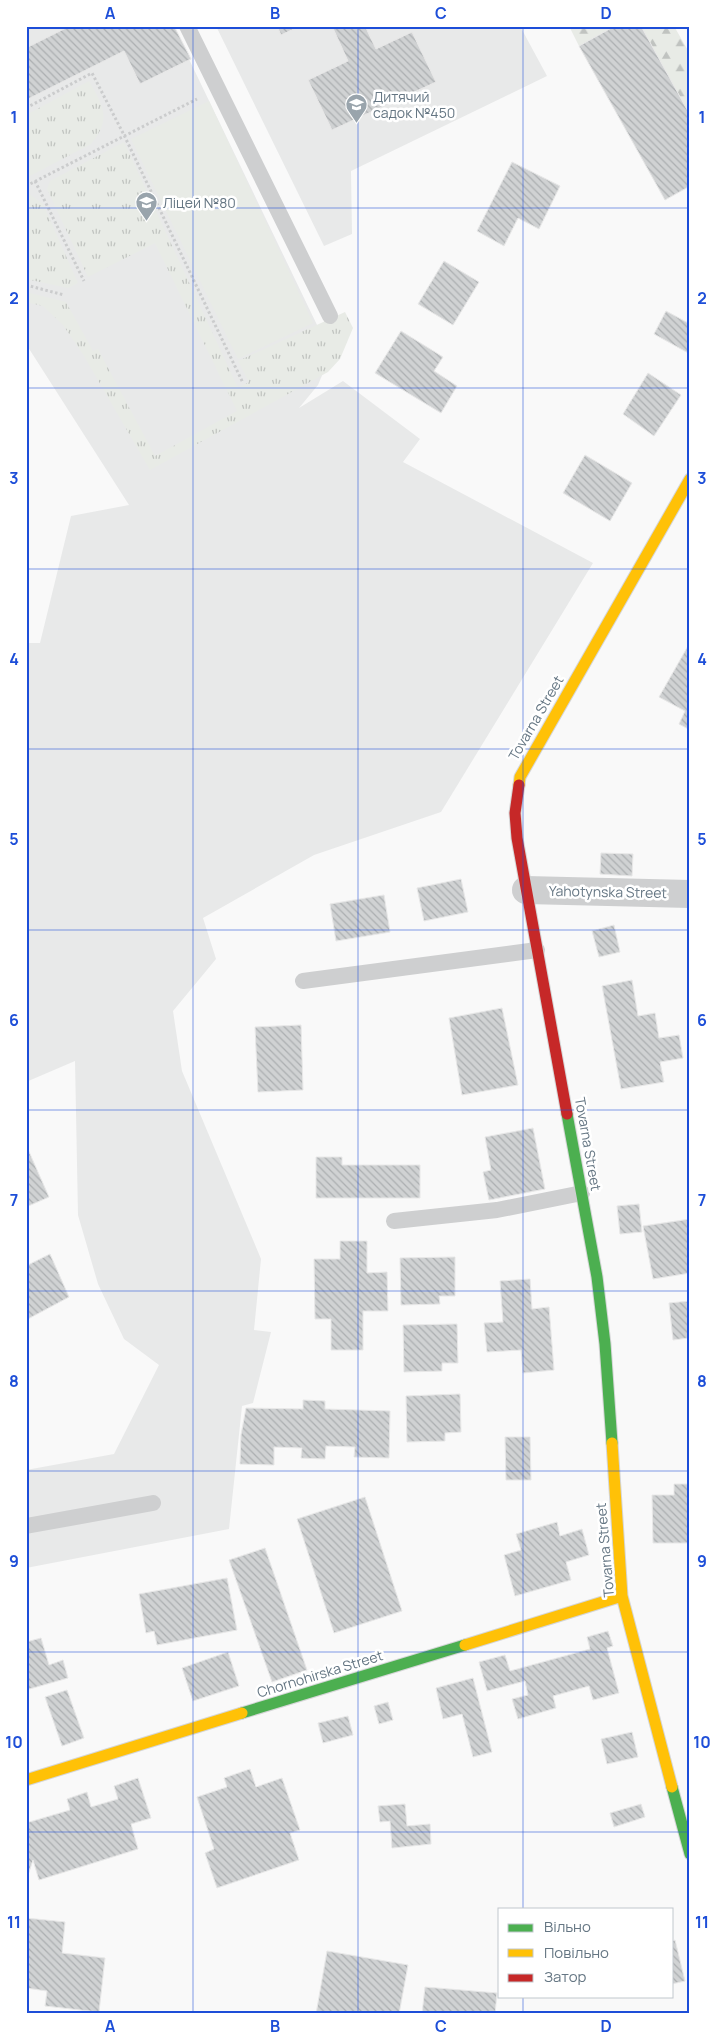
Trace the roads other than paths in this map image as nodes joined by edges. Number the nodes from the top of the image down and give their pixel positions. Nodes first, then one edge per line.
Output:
1 (187, 26) edge
2 (330, 316) dead end
3 (690, 479) edge
4 (526, 890) junction
5 (690, 894) edge
6 (538, 950) junction
7 (302, 981) dead end
8 (582, 1193) junction
9 (394, 1221) dead end
10 (153, 1503) dead end
11 (26, 1526) edge
12 (622, 1596) junction
13 (26, 1780) edge
14 (690, 1854) edge

1 - 2 lane
3 - 4 street, Tovarna Street
4 - 5 street, Yahotynska Street
4 - 6 street, Tovarna Street
6 - 7 lane
6 - 8 street, Tovarna Street
8 - 9 lane
8 - 12 street, Tovarna Street
10 - 11 lane
12 - 13 street, Chornohirska Street
12 - 14 street, Tovarna Street

